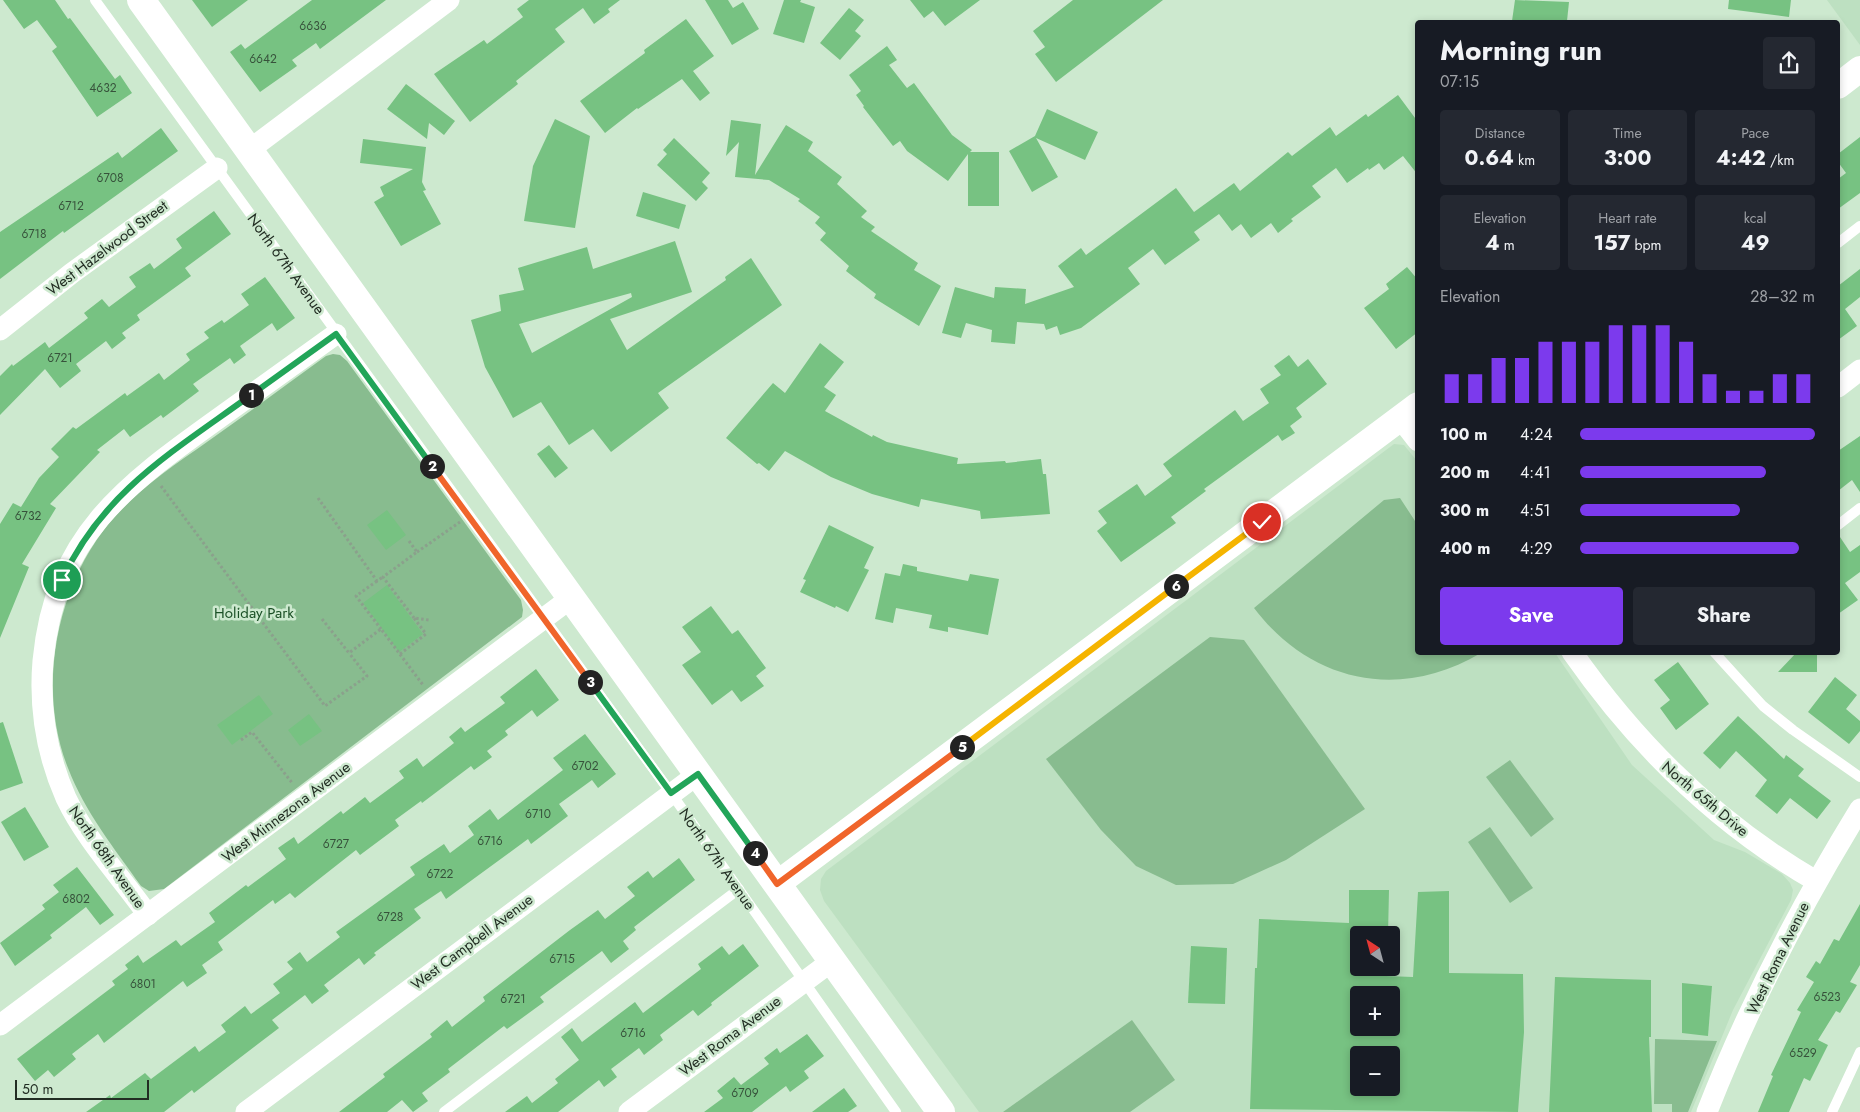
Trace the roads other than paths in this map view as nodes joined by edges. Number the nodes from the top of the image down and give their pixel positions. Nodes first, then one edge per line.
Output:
1 (95, 0) edge
2 (142, 0) edge
3 (449, 0) edge
4 (1860, 69) edge
5 (1840, 84) edge
6 (249, 150) junction
7 (216, 168) junction
8 (1860, 226) edge
9 (1840, 241) edge
10 (0, 330) edge
11 (336, 334) junction
12 (1860, 370) edge
13 (1840, 385) edge
14 (1409, 411) edge
15 (1415, 431) edge
16 (1860, 508) edge
17 (1840, 523) edge
18 (570, 598) junction
19 (543, 618) junction
20 (1574, 655) edge
21 (1717, 655) edge
22 (698, 774) junction
23 (1860, 777) edge
24 (671, 793) junction
25 (1860, 809) edge
26 (1816, 881) junction
27 (777, 884) junction
28 (739, 889) junction
29 (148, 915) junction
30 (832, 961) junction
31 (803, 982) junction
32 (0, 1025) edge
33 (1860, 1052) edge
34 (246, 1112) edge
35 (444, 1112) edge
36 (629, 1112) edge
37 (896, 1112) edge
38 (941, 1112) edge
39 (1707, 1112) edge
40 (1832, 1112) edge

1 - 7 lane, North 67th Avenue
2 - 6 main road
3 - 6 street
4 - 5 street
6 - 18 main road
7 - 10 street, West Hazelwood Street
7 - 11 lane, North 67th Avenue
8 - 9 lane
11 - 19 lane, North 67th Avenue
11 - 29 street, North 68th Avenue
12 - 13 street
14 - 15 street
14 - 27 street
16 - 17 lane
18 - 19 street, West Minnezona Avenue
18 - 22 main road
19 - 24 lane, North 67th Avenue
19 - 29 street, West Minnezona Avenue
20 - 26 street, North 65th Drive
21 - 23 lane
22 - 24 street, West Campbell Avenue
22 - 27 main road
24 - 28 lane, North 67th Avenue
24 - 34 street, West Campbell Avenue
25 - 26 street, West Roma Avenue
26 - 39 street, West Roma Avenue
27 - 30 main road
28 - 31 lane, North 67th Avenue
28 - 35 lane
29 - 32 street, West Minnezona Avenue
30 - 31 street, West Roma Avenue
30 - 38 main road
31 - 36 street, West Roma Avenue
31 - 37 lane, North 67th Avenue
33 - 40 lane

